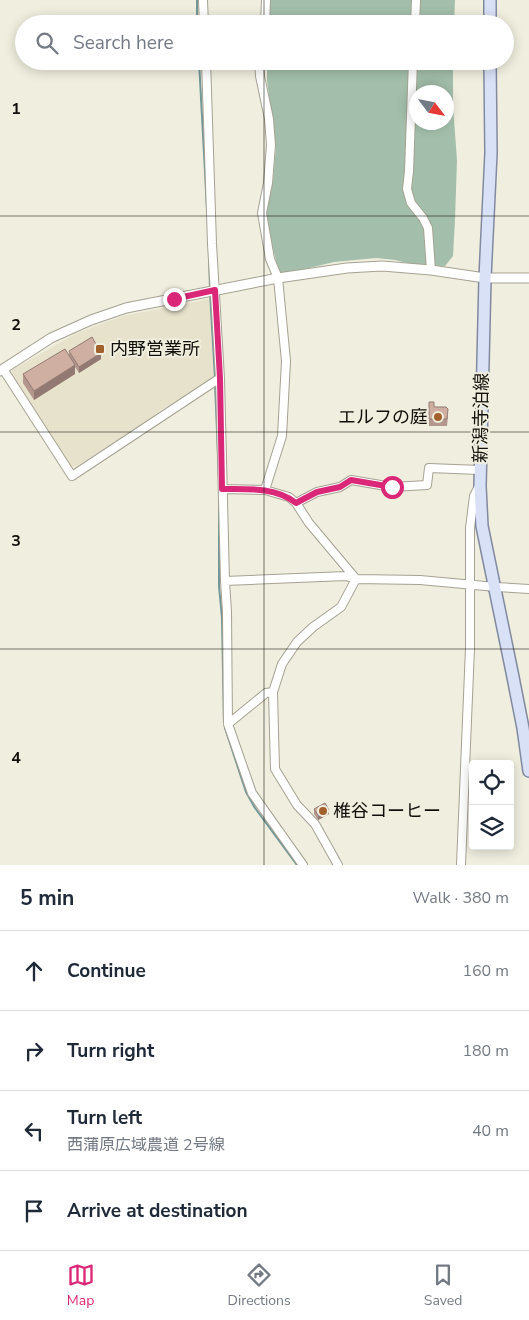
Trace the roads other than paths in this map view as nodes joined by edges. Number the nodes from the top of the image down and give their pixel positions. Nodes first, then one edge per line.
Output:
1 (203, 0) edge
2 (266, 0) edge
3 (416, 0) edge
4 (490, 0) edge
5 (204, 15) edge
6 (265, 15) edge
7 (415, 15) edge
8 (490, 15) edge
9 (206, 70) edge
10 (260, 70) edge
11 (413, 70) edge
12 (490, 70) edge
13 (431, 270) junction
14 (278, 278) junction
15 (485, 278) junction
16 (529, 278) edge
17 (215, 290) junction
18 (2, 370) edge
19 (220, 378) junction
20 (480, 470) junction
21 (480, 486) junction
22 (222, 489) junction
23 (265, 490) junction
24 (296, 503) junction
25 (356, 578) junction
26 (225, 581) junction
27 (470, 584) junction
28 (496, 587) junction
29 (529, 589) edge
30 (273, 692) junction
31 (228, 724) junction
32 (526, 728) edge
33 (529, 771) edge
34 (303, 865) edge
35 (338, 865) edge
36 (461, 865) edge

1 - 5 street
2 - 6 street
3 - 7 street
4 - 8 main road
9 - 17 street
10 - 14 street
11 - 13 street
12 - 15 main road, 新潟寺泊線
13 - 14 street
13 - 15 street
14 - 17 street
14 - 23 street
15 - 16 street
15 - 20 main road, 新潟寺泊線
17 - 18 street
17 - 19 street
18 - 19 street
19 - 22 street
20 - 21 main road, 新潟寺泊線
20 - 24 street
21 - 27 street
21 - 28 main road, 新潟寺泊線
22 - 23 street
22 - 26 street
23 - 24 street
24 - 25 street
25 - 26 street
25 - 27 street
25 - 30 street
26 - 31 street
27 - 28 street
27 - 36 street
28 - 29 street
28 - 32 main road, 新潟寺泊線
30 - 31 street
30 - 35 street
31 - 34 street
32 - 33 main road, 新潟寺泊線

